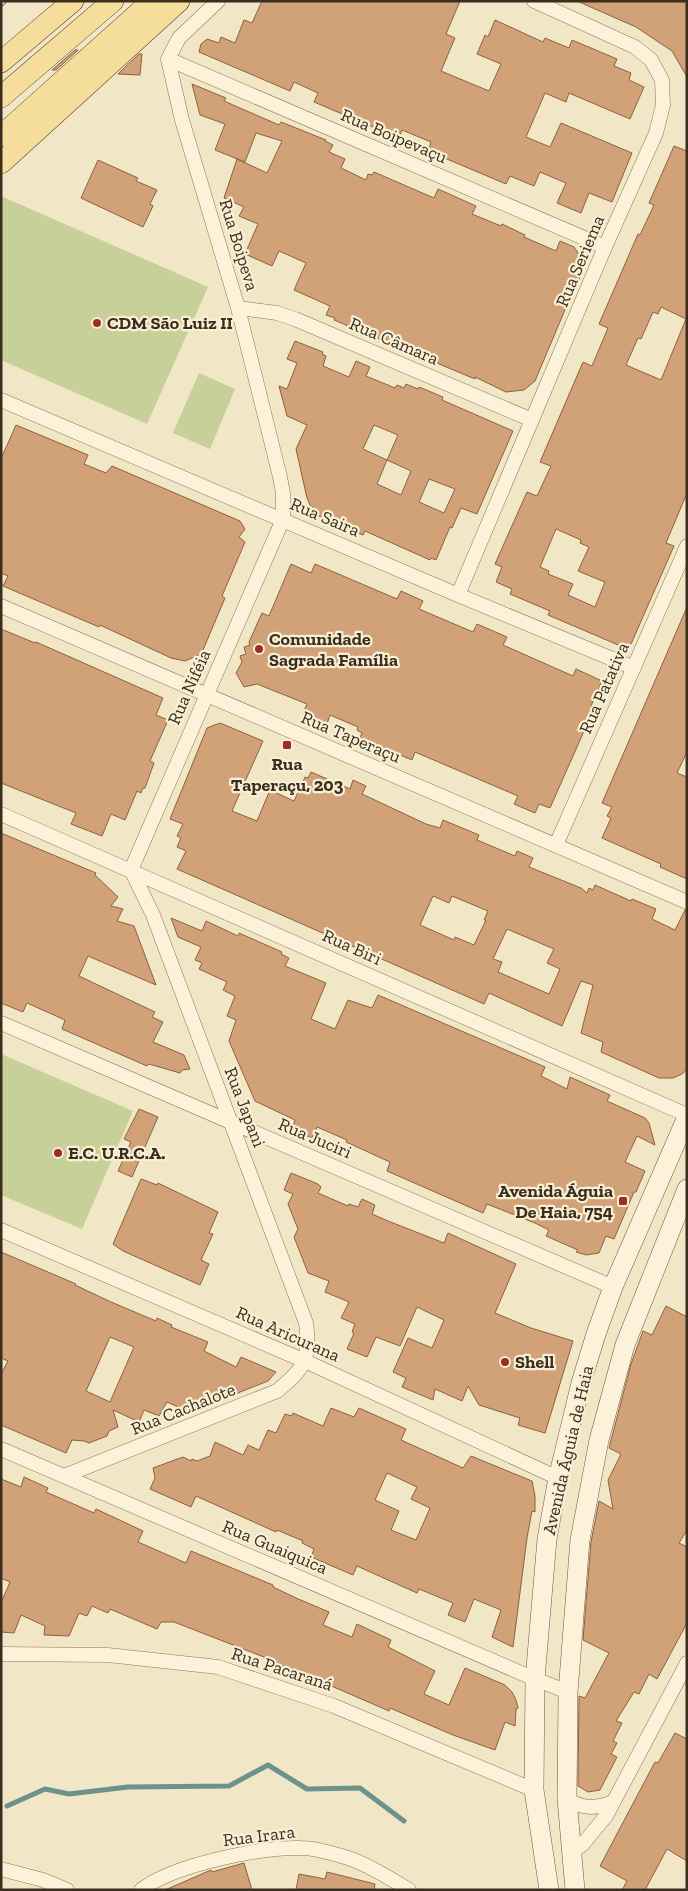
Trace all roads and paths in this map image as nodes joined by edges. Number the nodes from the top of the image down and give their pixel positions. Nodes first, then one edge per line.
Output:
1 (73, 1) edge
2 (113, 1) edge
3 (152, 1) edge
4 (179, 1) edge
5 (218, 1) edge
6 (534, 1) edge
7 (168, 59) junction
8 (1, 62) edge
9 (1, 97) edge
10 (1, 136) edge
11 (1, 163) edge
12 (605, 247) junction
13 (238, 308) junction
14 (1, 400) edge
15 (532, 420) junction
16 (283, 519) junction
17 (687, 546) edge
18 (458, 595) junction
19 (1, 606) edge
20 (634, 668) junction
21 (206, 695) junction
22 (1, 814) edge
23 (556, 845) junction
24 (130, 870) junction
25 (687, 902) edge
26 (1, 1023) edge
27 (687, 1116) edge
28 (230, 1122) junction
29 (685, 1200) edge
30 (1, 1230) edge
31 (613, 1287) junction
32 (305, 1361) junction
33 (1, 1449) edge
34 (64, 1476) junction
35 (558, 1478) junction
36 (1, 1654) edge
37 (687, 1663) edge
38 (534, 1679) junction
39 (568, 1692) junction
40 (534, 1790) junction
41 (567, 1799) junction
42 (613, 1802) junction
43 (570, 1854) junction
44 (1, 1869) edge
45 (66, 1890) edge
46 (141, 1890) edge
47 (410, 1890) edge
48 (549, 1890) edge
49 (575, 1890) edge

1 - 8 main road
2 - 9 main road
3 - 10 main road
4 - 11 main road
5 - 7 street
6 - 12 street, Rua Seriema
7 - 12 street, Rua Boipevaçu
7 - 13 street, Rua Boipeva
12 - 15 street, Rua Seriema
13 - 15 street, Rua Câmara
13 - 16 street, Rua Boipeva
14 - 16 street, Rua Saira
15 - 18 street, Rua Seriema
16 - 18 street, Rua Saira
16 - 21 street, Rua Niféia
17 - 20 street, Rua Patativa
18 - 20 street, Rua Saira
19 - 21 street, Rua Taperaçu
20 - 23 street, Rua Patativa
21 - 23 street, Rua Taperaçu
21 - 24 street, Rua Niféia
22 - 24 street, Rua Biri
23 - 25 street, Rua Taperaçu
24 - 27 street, Rua Biri
24 - 28 street, Rua Japani
26 - 28 street, Rua Juciri
27 - 31 main road, Avenida Águia de Haia
28 - 31 street, Rua Juciri
28 - 32 street, Rua Japani
29 - 39 main road, Avenida Águia de Haia
30 - 32 street, Rua Aricurana
31 - 35 main road, Avenida Águia de Haia
32 - 34 street, Rua Cachalote
32 - 35 street, Rua Aricurana
33 - 34 street, Rua Guaiquica
34 - 38 street, Rua Guaiquica
35 - 38 main road, Avenida Águia de Haia
36 - 40 street, Rua Pacaraná
37 - 42 street
38 - 39 street, Rua Guaiquica
38 - 40 main road, Avenida Águia de Haia
39 - 41 main road, Avenida Águia de Haia
40 - 48 main road, Avenida Águia de Haia
41 - 42 street
41 - 43 main road, Avenida Águia de Haia
42 - 43 street
43 - 49 main road, Avenida Águia de Haia
44 - 45 street
46 - 47 street, Rua Irara

